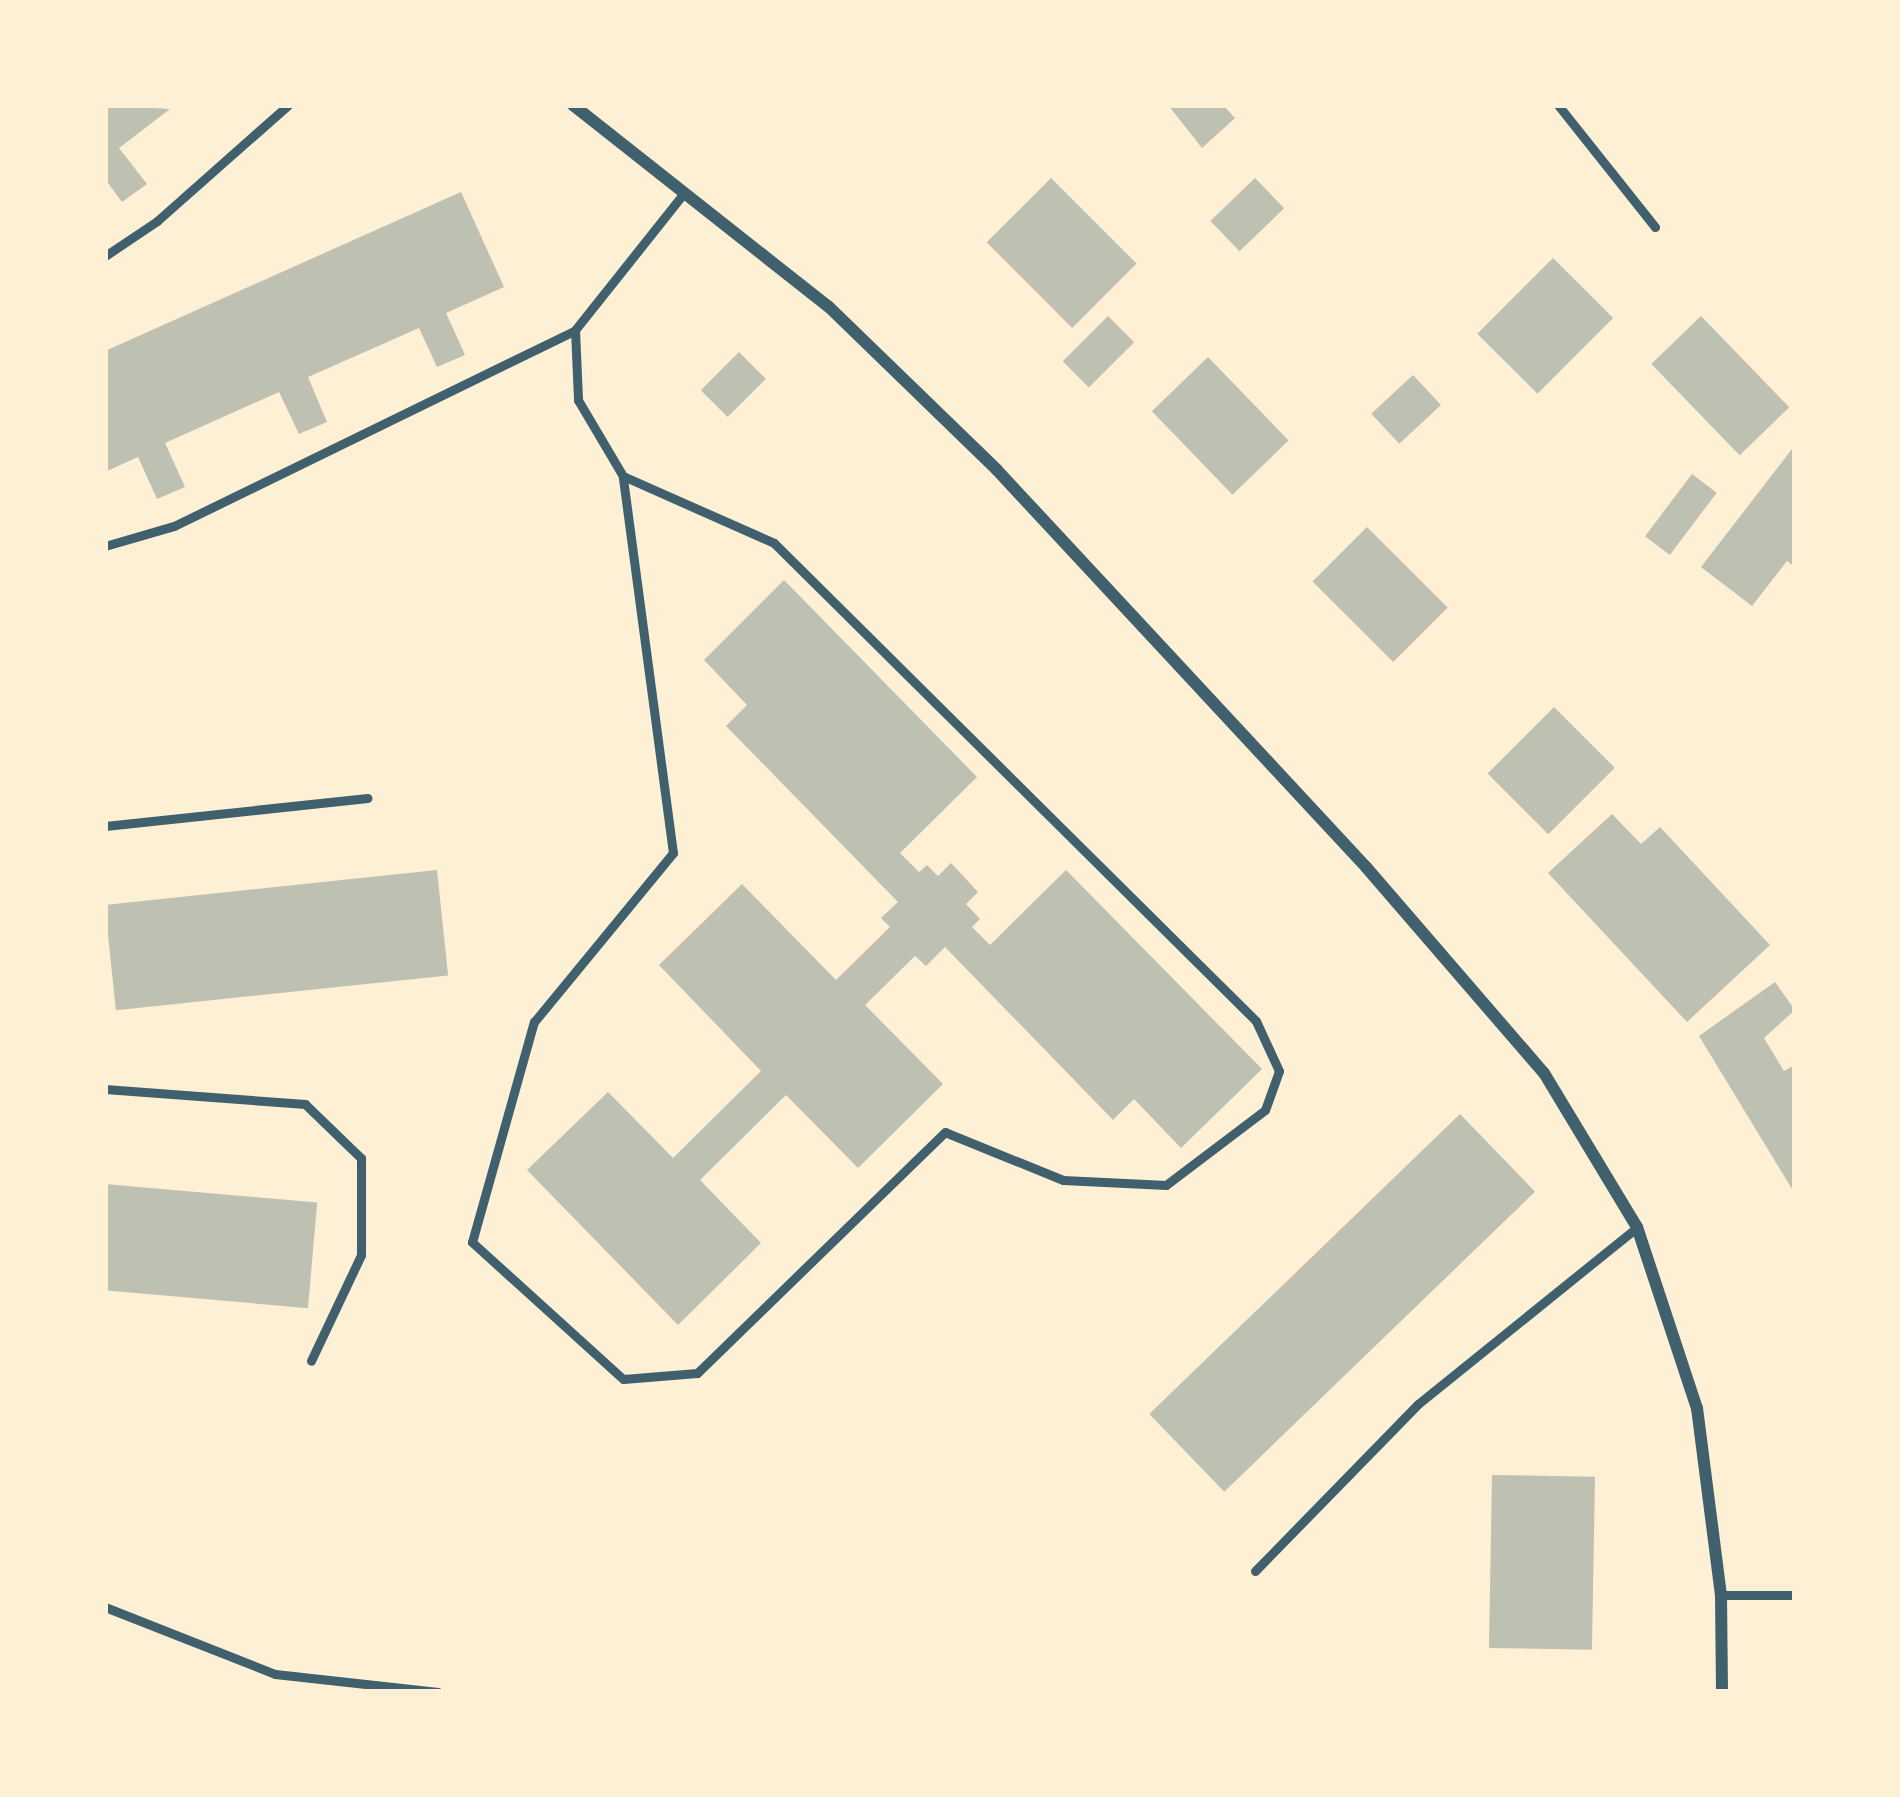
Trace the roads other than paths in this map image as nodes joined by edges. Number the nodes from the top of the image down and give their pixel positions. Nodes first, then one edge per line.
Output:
1 (288, 105) edge
2 (573, 105) edge
3 (1558, 105) edge
4 (684, 193) junction
5 (1655, 226) dead end
6 (105, 256) edge
7 (574, 330) junction
8 (623, 476) junction
9 (105, 546) edge
10 (368, 798) dead end
11 (105, 826) edge
12 (105, 1089) edge
13 (1637, 1227) junction
14 (311, 1361) dead end
15 (1255, 1571) dead end
16 (1795, 1594) edge
17 (1721, 1595) junction
18 (105, 1607) edge
19 (438, 1692) edge
20 (1722, 1692) edge

1 - 6 lane
2 - 4 street
3 - 5 lane
4 - 7 lane
4 - 13 street
7 - 8 lane
7 - 9 lane
8 - 8 lane
10 - 11 lane
12 - 14 lane
13 - 15 lane
13 - 17 street
16 - 17 lane
17 - 20 street
18 - 19 lane

